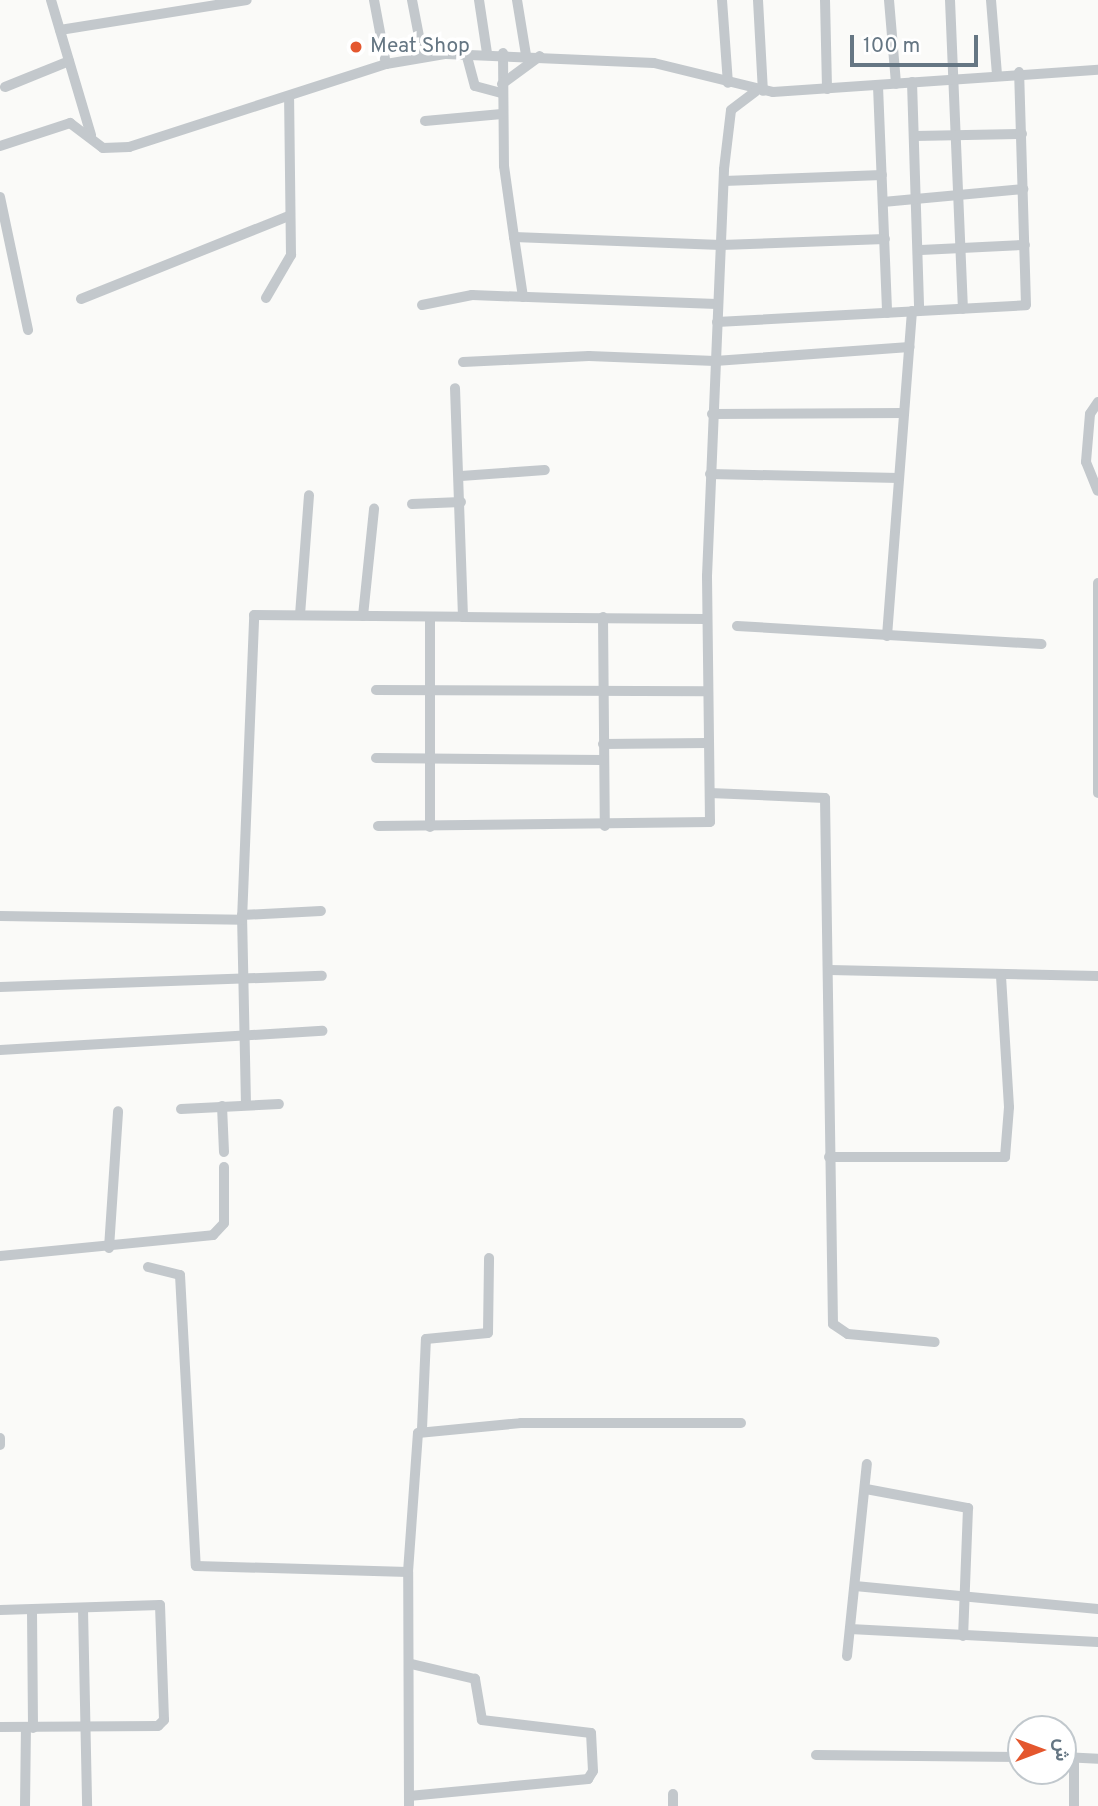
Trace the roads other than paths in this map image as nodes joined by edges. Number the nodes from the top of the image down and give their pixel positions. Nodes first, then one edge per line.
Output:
1 (51, 0) edge
2 (247, 0) edge
3 (374, 0) edge
4 (412, 0) edge
5 (479, 0) edge
6 (517, 0) edge
7 (722, 0) edge
8 (758, 0) edge
9 (825, 0) edge
10 (889, 0) edge
11 (950, 0) edge
12 (991, 0) edge
13 (60, 30) junction
14 (466, 53) junction
15 (487, 53) junction
16 (503, 53) junction
17 (526, 55) junction
18 (540, 56) junction
19 (422, 57) junction
20 (69, 61) junction
21 (386, 64) junction
22 (1098, 70) edge
23 (1019, 72) junction
24 (997, 74) junction
25 (956, 78) junction
26 (912, 82) junction
27 (728, 83) junction
28 (896, 84) junction
29 (878, 86) junction
30 (5, 87) dead end
31 (502, 88) junction
32 (827, 89) junction
33 (759, 91) junction
34 (289, 97) junction
35 (502, 114) junction
36 (425, 121) dead end
37 (1022, 134) junction
38 (958, 135) junction
39 (91, 136) junction
40 (915, 136) junction
41 (0, 146) edge
42 (882, 175) junction
43 (724, 181) junction
44 (1023, 189) junction
45 (958, 192) junction
46 (0, 197) edge
47 (918, 198) junction
48 (883, 202) junction
49 (289, 216) junction
50 (514, 237) junction
51 (884, 239) junction
52 (721, 245) junction
53 (1025, 245) junction
54 (920, 250) junction
55 (960, 250) junction
56 (523, 297) junction
57 (267, 298) dead end
58 (80, 299) dead end
59 (718, 304) junction
60 (422, 305) dead end
61 (963, 309) junction
62 (916, 311) junction
63 (887, 313) junction
64 (717, 323) junction
65 (28, 330) dead end
66 (909, 347) junction
67 (715, 361) junction
68 (463, 362) dead end
69 (455, 388) dead end
70 (1098, 402) edge
71 (712, 414) junction
72 (904, 414) junction
73 (545, 470) dead end
74 (710, 474) junction
75 (461, 476) junction
76 (899, 478) junction
77 (1098, 491) edge
78 (309, 495) dead end
79 (461, 502) junction
80 (412, 504) dead end
81 (374, 509) dead end
82 (1098, 583) edge
83 (300, 615) junction
84 (363, 616) junction
85 (430, 617) junction
86 (463, 617) junction
87 (603, 617) junction
88 (706, 619) junction
89 (737, 626) dead end
90 (887, 636) junction
91 (1041, 643) dead end
92 (1097, 659) edge
93 (429, 689) junction
94 (376, 690) dead end
95 (706, 691) junction
96 (603, 693) junction
97 (1096, 733) edge
98 (707, 743) junction
99 (603, 744) junction
100 (376, 758) dead end
101 (428, 758) junction
102 (603, 760) junction
103 (710, 793) junction
104 (1098, 793) edge
105 (378, 826) dead end
106 (605, 826) junction
107 (430, 827) junction
108 (321, 911) dead end
109 (0, 916) edge
110 (242, 917) junction
111 (830, 970) junction
112 (243, 974) junction
113 (1001, 975) junction
114 (322, 976) dead end
115 (1098, 976) edge
116 (0, 986) edge
117 (323, 1031) dead end
118 (242, 1036) junction
119 (0, 1051) edge
120 (279, 1104) dead end
121 (246, 1105) junction
122 (222, 1106) junction
123 (181, 1109) dead end
124 (118, 1111) dead end
125 (224, 1152) dead end
126 (829, 1157) junction
127 (224, 1167) dead end
128 (109, 1248) junction
129 (0, 1256) edge
130 (489, 1258) dead end
131 (148, 1267) dead end
132 (934, 1342) dead end
133 (741, 1423) dead end
134 (422, 1429) junction
135 (0, 1438) edge
136 (0, 1445) edge
137 (867, 1464) dead end
138 (866, 1489) junction
139 (408, 1572) junction
140 (855, 1586) junction
141 (966, 1596) junction
142 (83, 1609) junction
143 (1098, 1609) edge
144 (0, 1610) edge
145 (32, 1611) junction
146 (850, 1629) junction
147 (963, 1636) junction
148 (1098, 1642) edge
149 (847, 1656) dead end
150 (411, 1664) junction
151 (85, 1726) junction
152 (0, 1727) edge
153 (29, 1728) junction
154 (816, 1755) dead end
155 (1007, 1757) edge
156 (1077, 1758) edge
157 (1098, 1759) edge
158 (1072, 1785) edge
159 (673, 1794) dead end
160 (409, 1801) edge
161 (25, 1806) edge
162 (87, 1806) edge
163 (673, 1806) edge
164 (1074, 1806) edge

1 - 13 street
2 - 13 street
3 - 21 street
4 - 19 street
5 - 15 street
6 - 17 street
7 - 27 street
8 - 33 street
9 - 32 street
10 - 28 street
11 - 25 street
12 - 24 street
13 - 20 street
14 - 15 street
14 - 19 street
14 - 31 street
15 - 16 street
16 - 17 street
16 - 31 street
17 - 18 street
18 - 27 street
18 - 31 street
19 - 21 street
20 - 30 street
20 - 39 street
21 - 34 street
22 - 23 street
23 - 24 street
23 - 37 street
24 - 25 street
25 - 26 street
25 - 38 street
26 - 28 street
26 - 40 street
27 - 33 street
28 - 29 street
29 - 32 street
29 - 42 street
31 - 35 street
32 - 33 street
33 - 43 street
34 - 39 street
34 - 49 street
35 - 36 street
35 - 50 street
37 - 38 street
37 - 44 street
38 - 40 street
38 - 45 street
39 - 41 street
40 - 47 street
42 - 43 street
42 - 48 street
43 - 52 street
44 - 45 street
44 - 53 street
45 - 47 street
45 - 55 street
46 - 65 street
47 - 48 street
47 - 54 street
48 - 51 street
49 - 57 street
49 - 58 street
50 - 52 street
50 - 56 street
51 - 52 street
51 - 63 street
52 - 59 street
53 - 55 street
53 - 61 street
54 - 55 street
54 - 62 street
55 - 61 street
56 - 59 street
56 - 60 street
59 - 64 street
61 - 62 street
62 - 63 street
62 - 66 street
63 - 64 street
64 - 67 street
66 - 67 street
66 - 72 street
67 - 68 street
67 - 71 street
69 - 75 street
70 - 77 street
71 - 72 street
71 - 74 street
72 - 76 street
73 - 75 street
74 - 76 street
74 - 88 street
75 - 79 street
76 - 90 street
78 - 83 street
79 - 80 street
79 - 86 street
81 - 84 street
82 - 92 street
83 - 84 street
83 - 110 street
84 - 85 street
85 - 86 street
85 - 93 street
86 - 87 street
87 - 88 street
87 - 96 street
88 - 95 street
89 - 90 street
90 - 91 street
92 - 97 street
93 - 94 street
93 - 96 street
93 - 101 street
95 - 96 street
95 - 98 street
96 - 99 street
97 - 104 street
98 - 99 street
98 - 103 street
99 - 102 street
100 - 101 street
101 - 102 street
101 - 107 street
102 - 106 street
103 - 106 street
103 - 111 street
105 - 107 street
106 - 107 street
108 - 110 street
109 - 110 street
110 - 112 street
111 - 113 street
111 - 126 street
112 - 114 street
112 - 116 street
112 - 118 street
113 - 115 street
113 - 126 street
117 - 118 street
118 - 119 street
118 - 121 street
120 - 121 street
121 - 122 street
122 - 123 street
122 - 125 street
124 - 128 street
126 - 132 street
127 - 128 street
128 - 129 street
130 - 134 street
131 - 139 street
133 - 134 street
134 - 139 street
135 - 136 street
137 - 138 street
138 - 140 street
138 - 141 street
139 - 150 street
140 - 141 street
140 - 146 street
141 - 143 street
141 - 147 street
142 - 145 street
142 - 151 street
142 - 151 street
144 - 145 street
145 - 153 street
146 - 147 street
146 - 149 street
147 - 148 street
150 - 160 street
150 - 160 street
151 - 153 street
151 - 162 street
152 - 153 street
153 - 161 street
154 - 155 street
156 - 157 street
158 - 164 street
159 - 163 street

